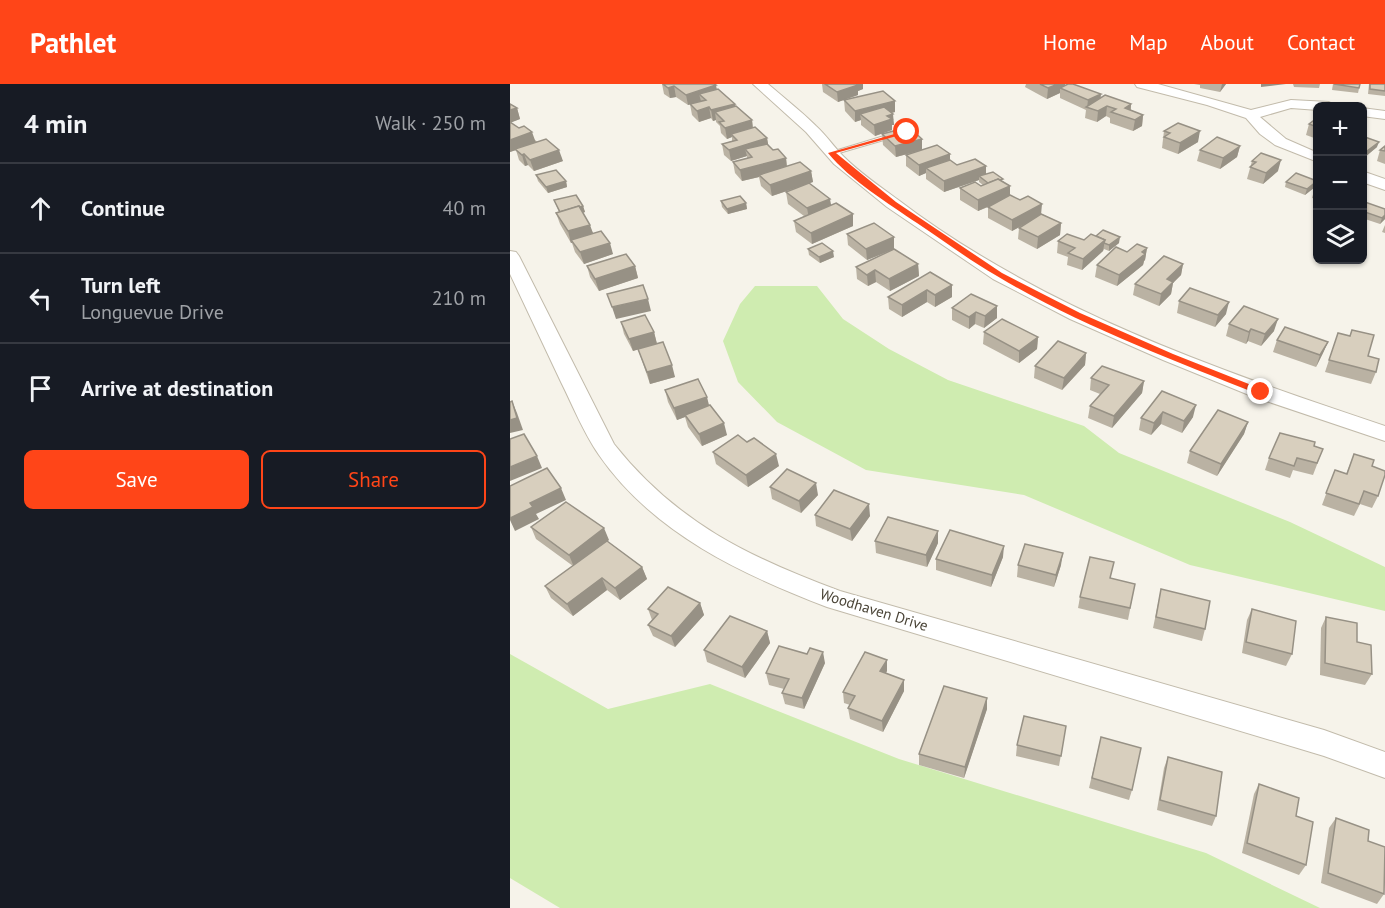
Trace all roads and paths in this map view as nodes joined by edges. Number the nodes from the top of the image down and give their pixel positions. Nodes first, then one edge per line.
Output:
1 (760, 84) edge
2 (1142, 84) edge
3 (1313, 105) edge
4 (1367, 112) edge
5 (1385, 115) edge
6 (1251, 116) junction
7 (907, 132) edge
8 (832, 153) junction
9 (1313, 156) edge
10 (1367, 178) edge
11 (1385, 185) edge
12 (510, 256) edge
13 (1385, 434) edge
14 (1385, 765) edge

1 - 8 street
2 - 6 street
3 - 6 street
4 - 5 street
6 - 9 street
7 - 8 lane
8 - 13 street
10 - 11 street
12 - 14 street, Woodhaven Drive

